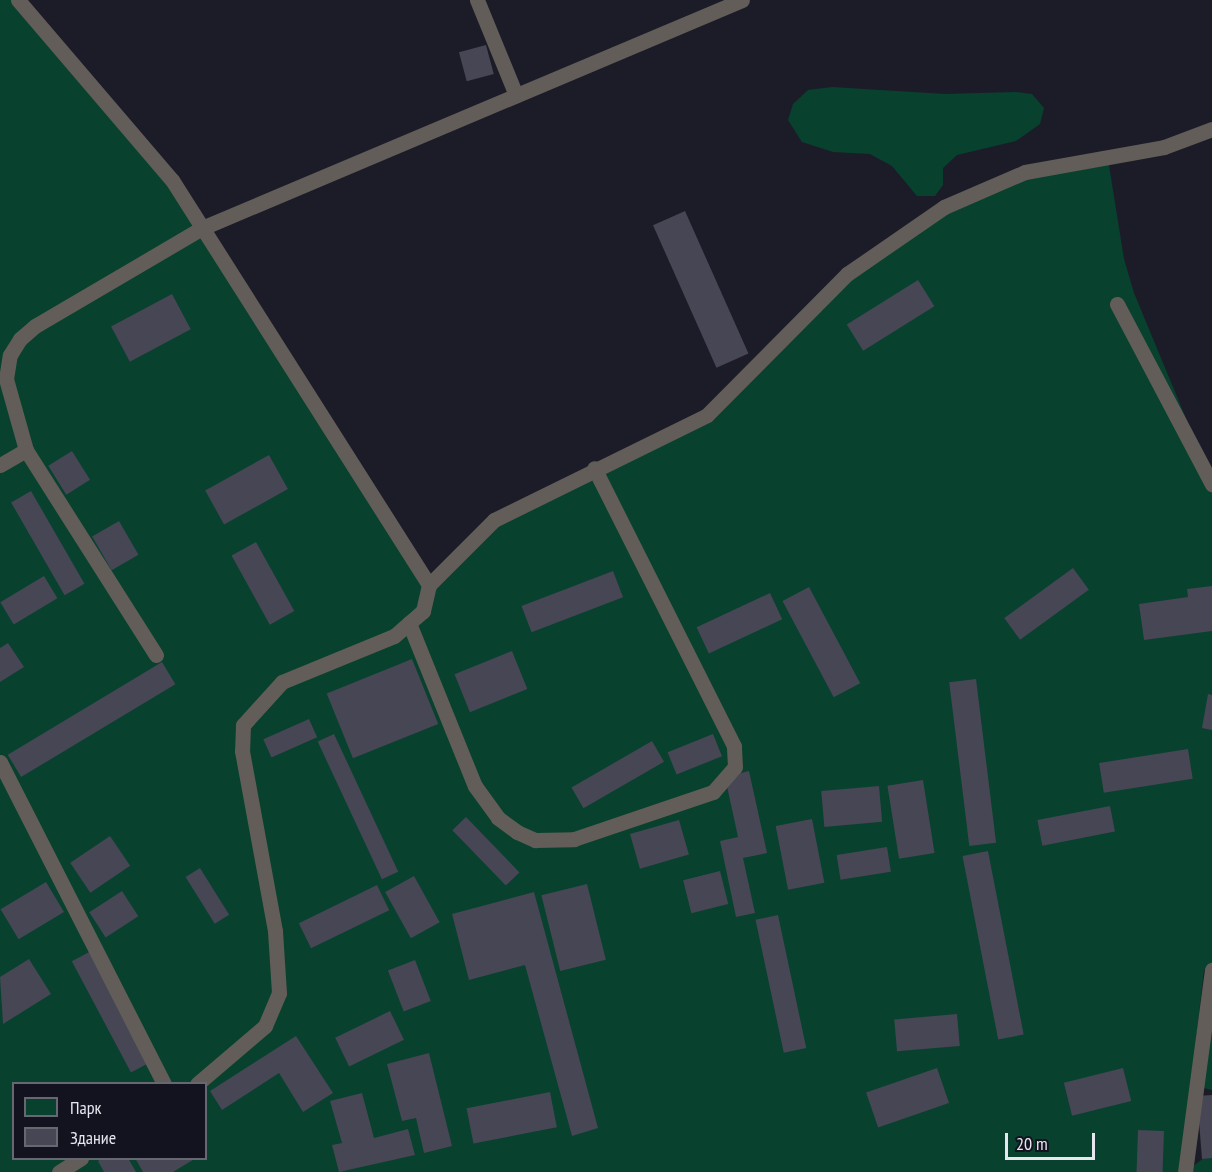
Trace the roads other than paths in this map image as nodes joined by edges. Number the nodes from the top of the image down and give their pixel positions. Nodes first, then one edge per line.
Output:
1 (18, 0) edge
2 (477, 0) edge
3 (741, 0) edge
4 (516, 95) junction
5 (1212, 129) edge
6 (202, 228) junction
7 (1117, 304) dead end
8 (26, 450) junction
9 (0, 465) edge
10 (594, 468) junction
11 (1212, 484) edge
12 (429, 585) junction
13 (409, 623) junction
14 (156, 655) dead end
15 (0, 762) edge
16 (1212, 970) edge
17 (163, 1082) edge
18 (198, 1082) edge
19 (78, 1160) edge
20 (59, 1172) edge
21 (1185, 1172) edge

1 - 6 lane
2 - 4 lane
3 - 4 lane
4 - 6 lane
5 - 10 lane
6 - 8 lane
6 - 12 lane
7 - 11 lane
8 - 9 lane
8 - 14 lane
10 - 12 lane
10 - 13 lane
12 - 13 lane
13 - 18 lane
15 - 17 lane
16 - 21 lane
19 - 20 lane

